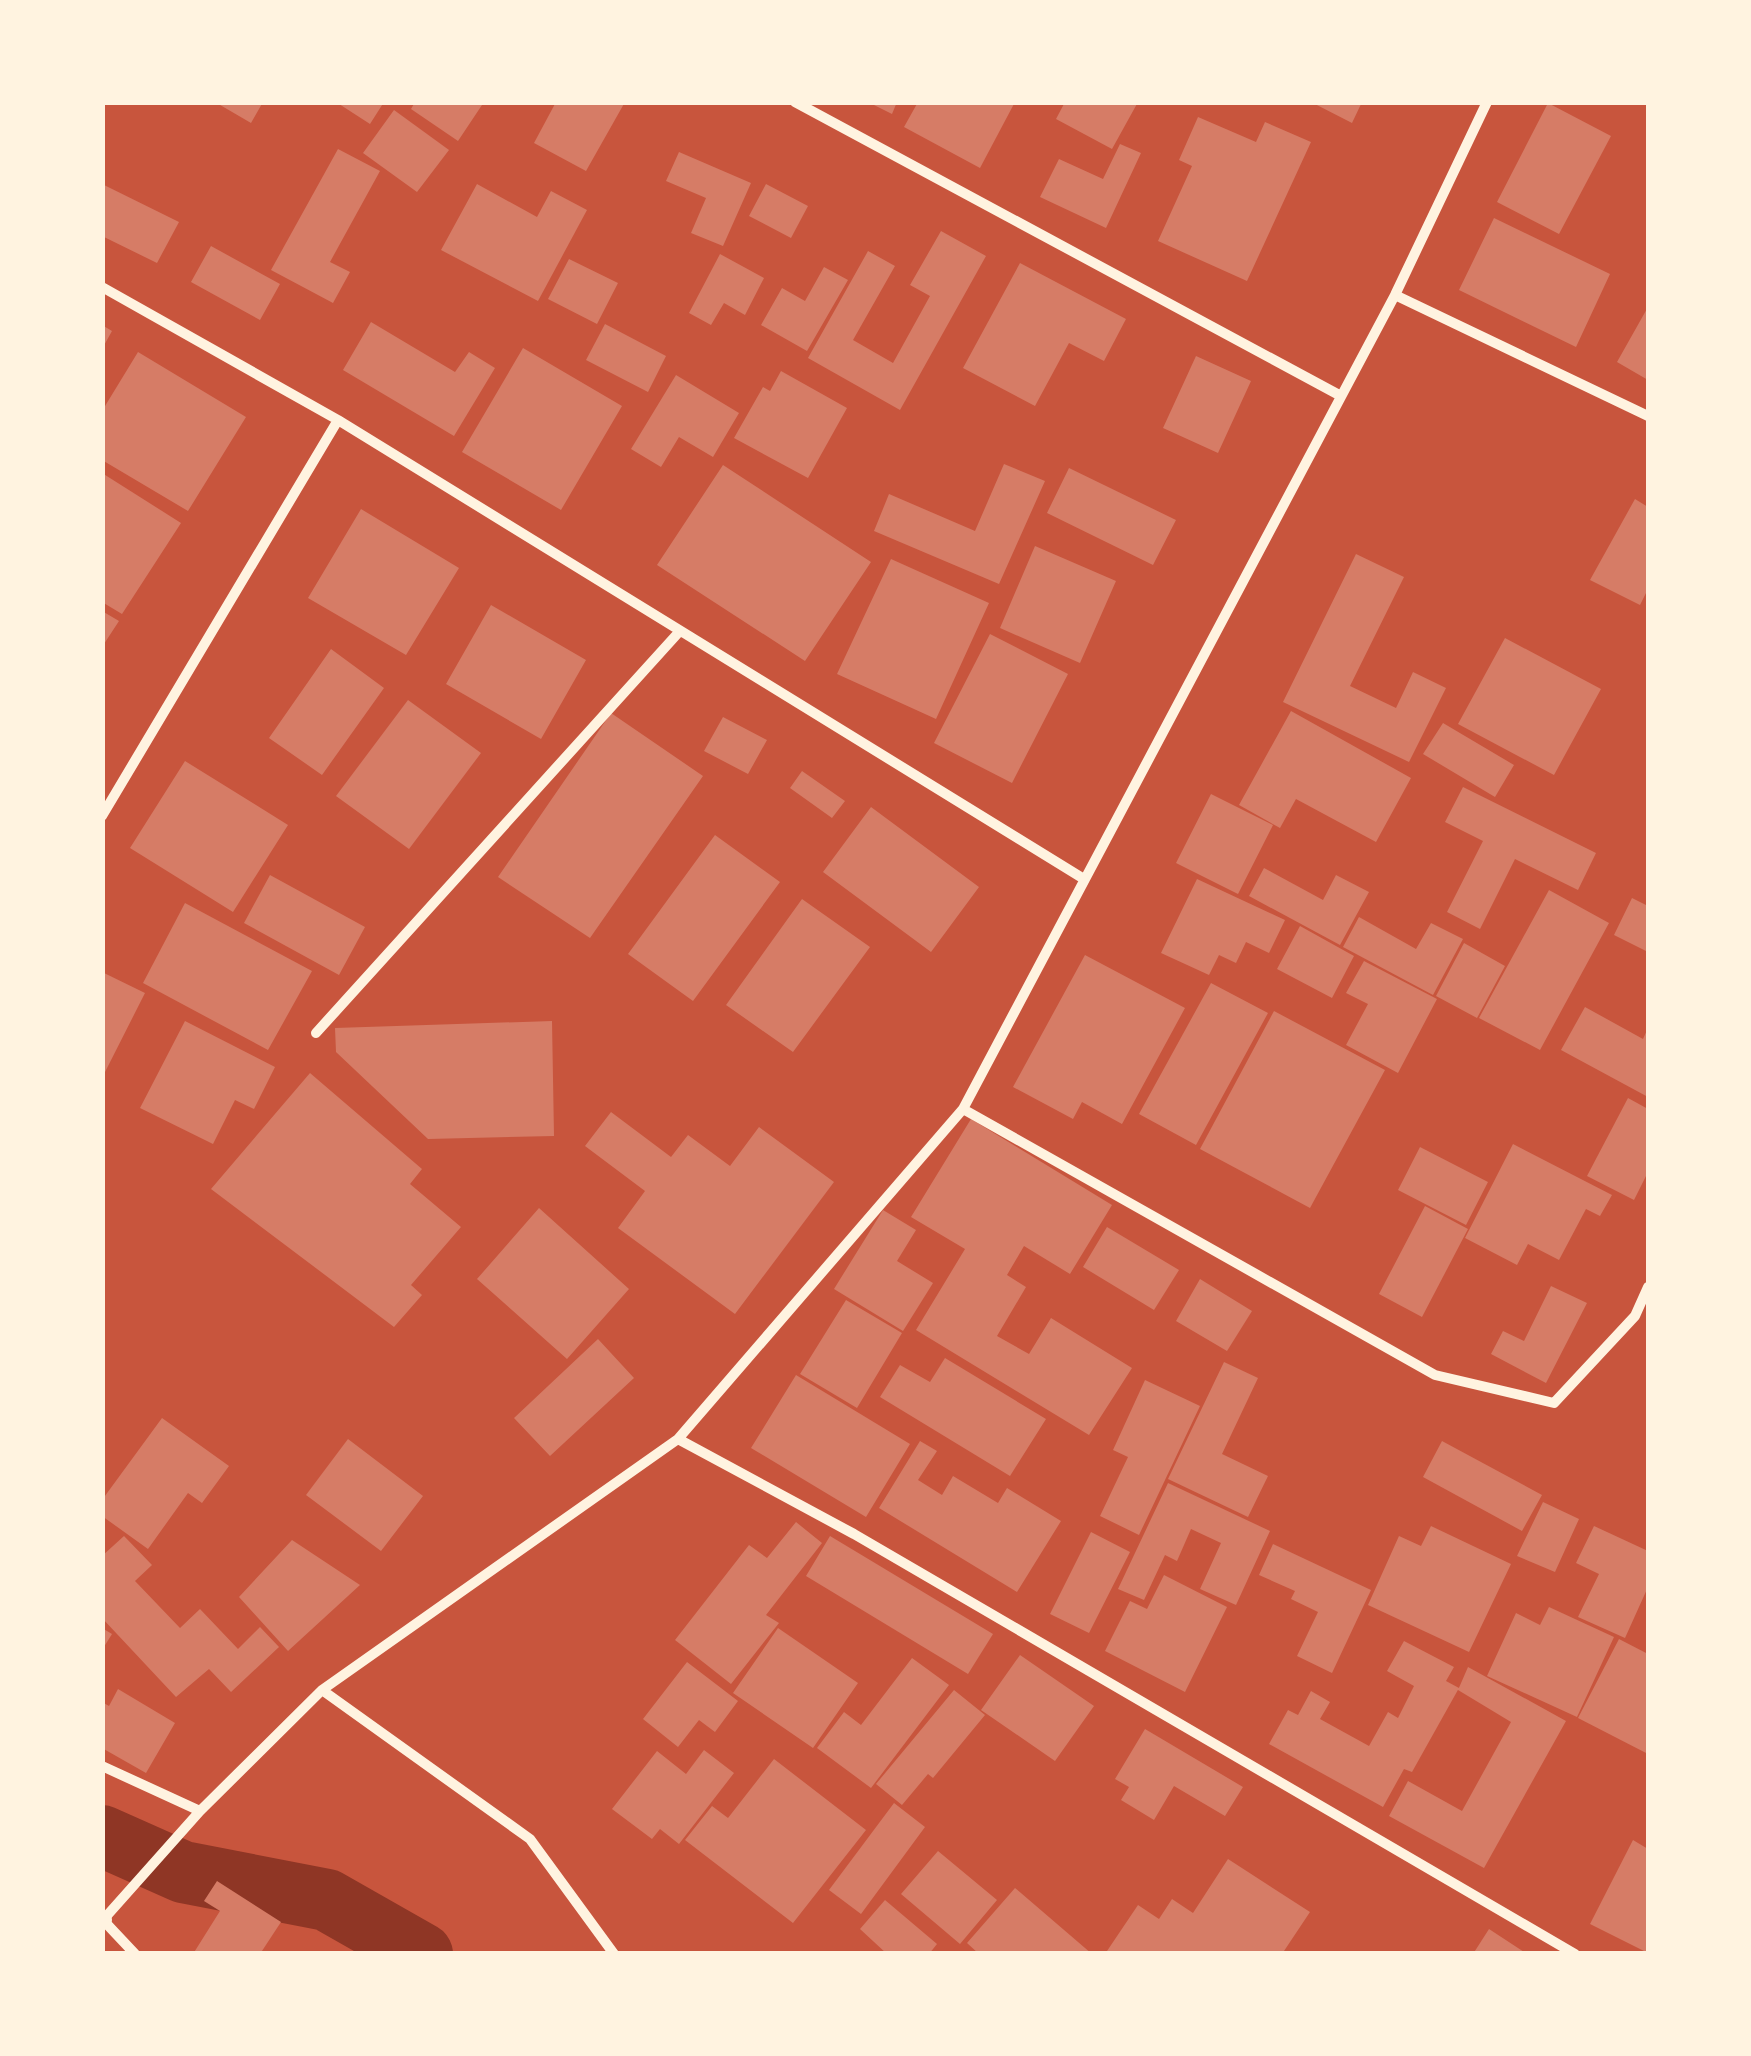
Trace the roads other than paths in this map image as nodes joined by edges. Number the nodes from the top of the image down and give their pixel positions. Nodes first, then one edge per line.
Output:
1 (794, 102) edge
2 (1487, 102) edge
3 (102, 287) edge
4 (1395, 295) junction
5 (1341, 396) junction
6 (1648, 416) edge
7 (338, 420) junction
8 (679, 632) junction
9 (102, 816) edge
10 (1084, 879) junction
11 (316, 1033) dead end
12 (963, 1108) junction
13 (1648, 1287) edge
14 (678, 1438) junction
15 (322, 1690) junction
16 (102, 1766) edge
17 (200, 1811) junction
18 (103, 1920) edge
19 (135, 1954) edge
20 (614, 1954) edge
21 (1575, 1954) edge

1 - 5 street
2 - 4 street
3 - 7 street
4 - 5 street
4 - 6 street
5 - 10 street
7 - 8 street
7 - 9 street
8 - 10 street
8 - 11 street
10 - 12 street
12 - 13 street
12 - 14 street
14 - 15 street
14 - 21 street
15 - 17 street
15 - 20 street
16 - 17 street
17 - 18 street
18 - 19 street

